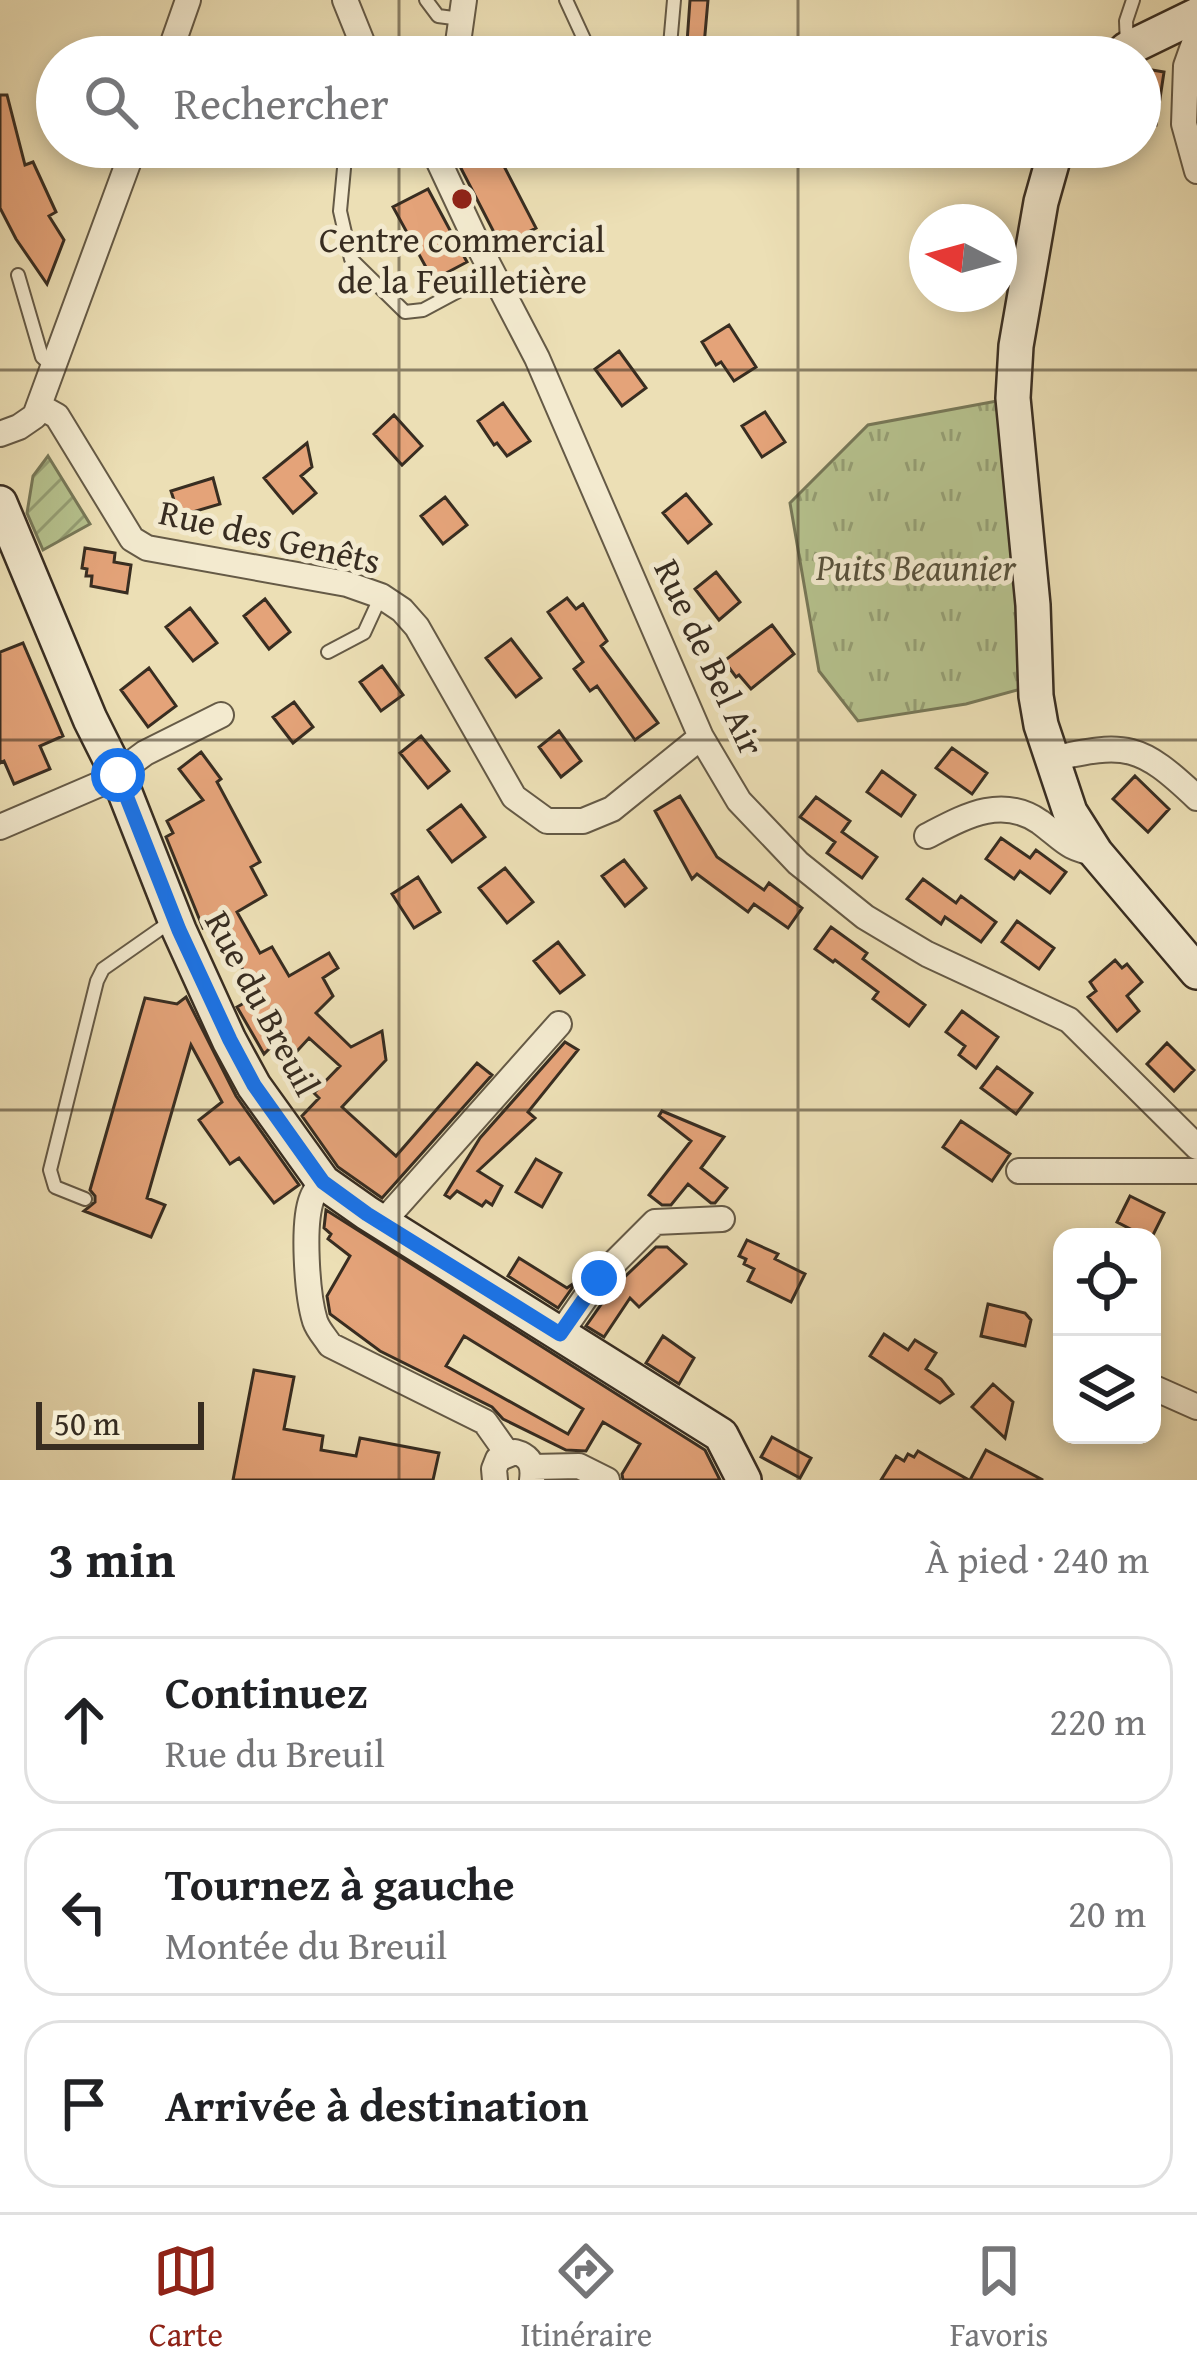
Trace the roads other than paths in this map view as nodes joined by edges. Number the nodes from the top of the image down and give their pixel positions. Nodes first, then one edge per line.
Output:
1 (188, 0) edge
2 (345, 0) edge
3 (426, 0) edge
4 (566, 0) edge
5 (674, 0) edge
6 (1133, 0) edge
7 (463, 9) edge
8 (1197, 15) edge
9 (1197, 35) edge
10 (175, 36) edge
11 (360, 36) edge
12 (583, 36) edge
13 (671, 36) edge
14 (1125, 36) edge
15 (1156, 36) edge
16 (126, 168) edge
17 (344, 168) edge
18 (442, 168) edge
19 (1051, 168) edge
20 (1197, 171) edge
21 (492, 273) junction
22 (18, 275) dead end
23 (53, 367) junction
24 (38, 406) junction
25 (0, 434) edge
26 (0, 503) edge
27 (382, 596) junction
28 (328, 652) dead end
29 (221, 716) dead end
30 (701, 737) junction
31 (1051, 759) junction
32 (118, 775) junction
33 (1197, 798) edge
34 (0, 827) edge
35 (927, 836) dead end
36 (1096, 854) junction
37 (174, 919) junction
38 (1197, 972) edge
39 (559, 1024) dead end
40 (1197, 1147) edge
41 (1019, 1171) dead end
42 (1197, 1171) edge
43 (323, 1182) junction
44 (85, 1199) dead end
45 (722, 1219) dead end
46 (382, 1223) junction
47 (560, 1334) junction
48 (1161, 1391) edge
49 (1197, 1407) edge
50 (507, 1453) junction
51 (532, 1473) edge
52 (495, 1480) edge
53 (607, 1480) edge
54 (744, 1480) edge

1 - 10 street
2 - 11 street
3 - 7 lane
4 - 12 lane
5 - 13 lane
6 - 14 lane
8 - 15 street
9 - 20 street
16 - 23 street
17 - 21 lane
18 - 21 street, Rue de Bel Air
19 - 31 street
21 - 30 street, Rue de Bel Air
22 - 23 lane
23 - 24 street
24 - 25 street
24 - 27 street, Rue des Genêts
26 - 32 street, Rue du Breuil
27 - 28 lane
27 - 30 street, Rue des Genêts
29 - 32 street
30 - 40 street, Rue de Bel Air
31 - 33 street
31 - 36 street
32 - 34 street
32 - 37 street, Rue du Breuil
35 - 36 street
36 - 38 street
37 - 43 street, Rue du Breuil
37 - 44 lane
39 - 46 street
41 - 42 street
43 - 46 street, Rue du Breuil
43 - 50 street
45 - 47 street
46 - 47 street, Rue du Breuil
47 - 54 street, Rue du Breuil
48 - 49 street
50 - 51 street
50 - 52 street
51 - 53 street

